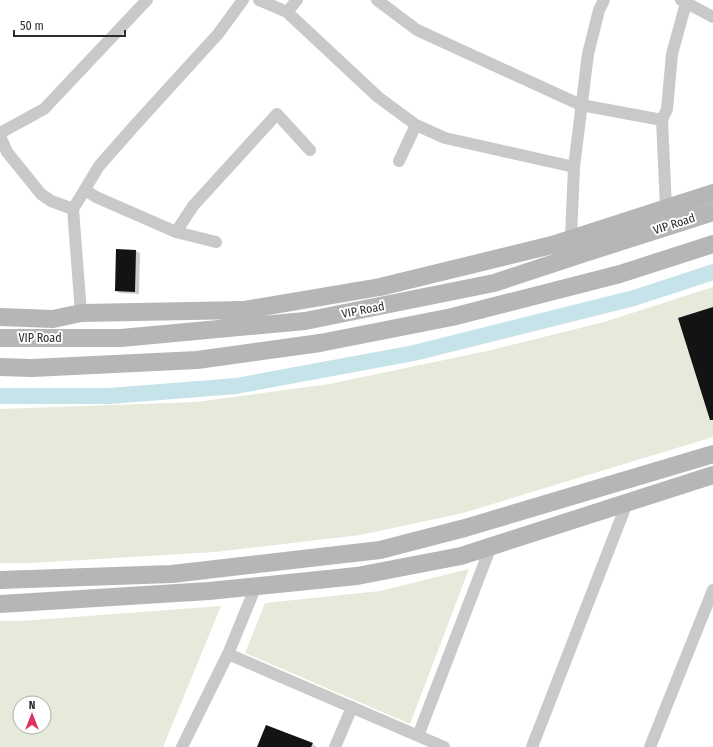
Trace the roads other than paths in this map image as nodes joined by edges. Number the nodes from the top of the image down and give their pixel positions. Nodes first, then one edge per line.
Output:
1 (147, 0) edge
2 (242, 0) edge
3 (259, 0) edge
4 (297, 0) edge
5 (377, 0) edge
6 (604, 0) edge
7 (683, 1) edge
8 (286, 12) junction
9 (713, 17) edge
10 (581, 105) junction
11 (662, 120) junction
12 (416, 125) junction
13 (0, 134) edge
14 (310, 150) dead end
15 (399, 161) dead end
16 (574, 167) junction
17 (85, 190) junction
18 (713, 193) edge
19 (666, 208) junction
20 (73, 210) junction
21 (713, 212) edge
22 (176, 232) junction
23 (571, 238) junction
24 (216, 242) dead end
25 (713, 244) edge
26 (81, 313) junction
27 (0, 317) edge
28 (0, 338) edge
29 (0, 367) edge
30 (713, 454) edge
31 (713, 475) edge
32 (627, 503) junction
33 (491, 546) junction
34 (0, 580) edge
35 (256, 586) junction
36 (713, 590) edge
37 (0, 604) edge
38 (228, 654) junction
39 (352, 707) junction
40 (418, 736) junction
41 (182, 747) edge
42 (335, 747) edge
43 (444, 747) edge
44 (532, 747) edge
45 (650, 747) edge

1 - 13 street
2 - 17 street
3 - 8 street
4 - 8 street
5 - 10 street
6 - 10 street
7 - 9 street
7 - 11 street
8 - 12 street
10 - 11 street
10 - 16 street
11 - 19 street
12 - 15 street
12 - 16 street
13 - 20 street
14 - 22 street
16 - 23 street
17 - 20 street
17 - 22 street
18 - 19 street, VIP Road
19 - 23 street, VIP Road
20 - 26 street
21 - 28 street, VIP Road
22 - 24 street
23 - 26 street, VIP Road
25 - 29 street, VIP Road
26 - 27 street, VIP Road
30 - 34 street
31 - 32 street
32 - 33 street
32 - 44 street
33 - 35 street
33 - 40 street
35 - 37 street
35 - 38 street
36 - 45 street
38 - 39 street
38 - 41 street
39 - 40 street
39 - 42 street
40 - 43 street

